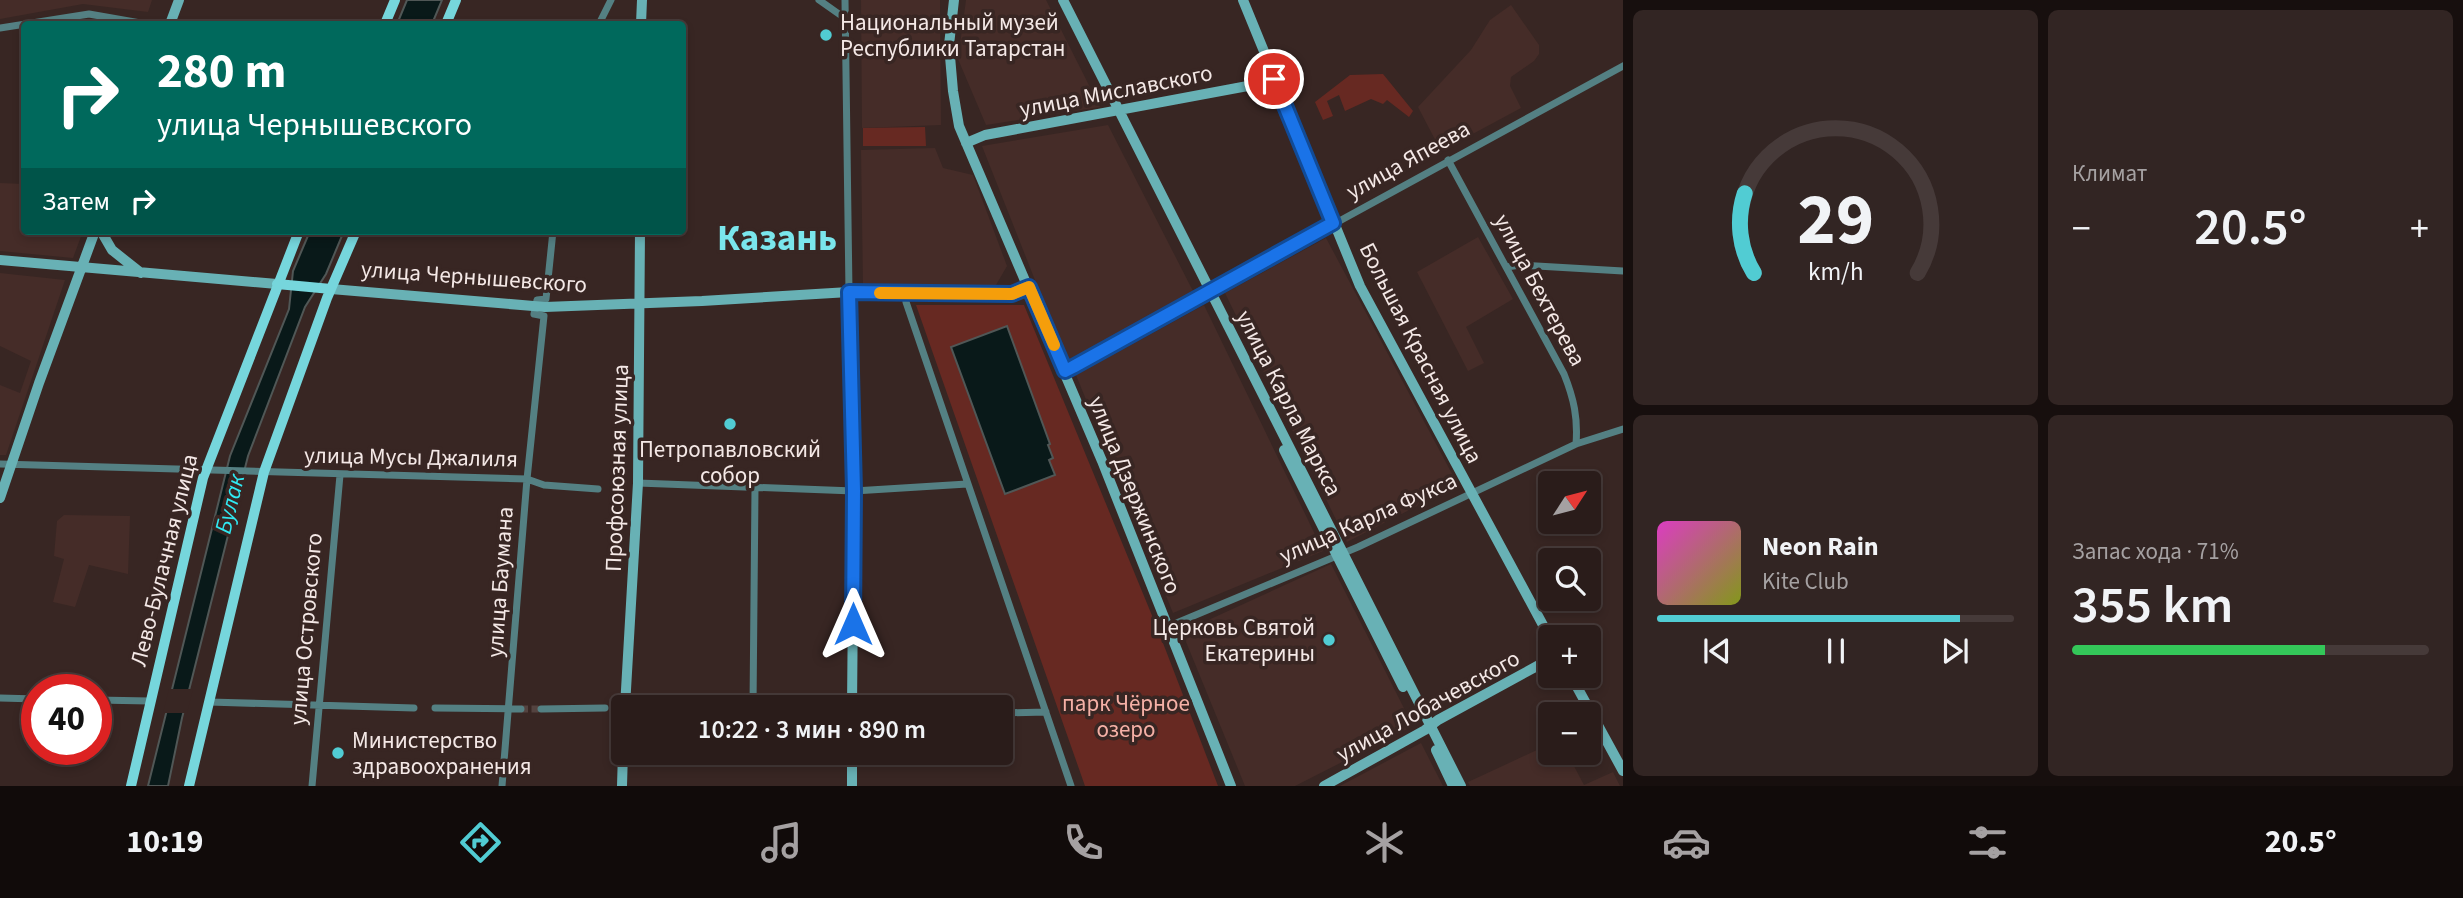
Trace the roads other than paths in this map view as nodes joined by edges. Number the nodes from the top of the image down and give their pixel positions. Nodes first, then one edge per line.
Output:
1 (178, 0) edge
2 (395, 0) edge
3 (456, 0) edge
4 (611, 0) edge
5 (642, 0) edge
6 (819, 0) edge
7 (845, 0) edge
8 (954, 0) edge
9 (1057, 0) edge
10 (1063, 0) edge
11 (1243, 0) edge
12 (846, 19) junction
13 (44, 21) edge
14 (129, 21) edge
15 (171, 21) edge
16 (386, 21) edge
17 (447, 21) edge
18 (600, 21) edge
19 (641, 21) edge
20 (21, 25) edge
21 (0, 28) edge
22 (1623, 66) edge
23 (1274, 79) junction
24 (1116, 111) junction
25 (966, 142) junction
26 (1448, 160) junction
27 (1333, 223) junction
28 (93, 235) edge
29 (103, 235) edge
30 (298, 235) edge
31 (354, 235) edge
32 (553, 235) edge
33 (640, 235) edge
34 (0, 260) edge
35 (81, 267) junction
36 (1507, 267) junction
37 (1623, 271) edge
38 (141, 273) junction
39 (282, 285) junction
40 (1029, 287) junction
41 (326, 288) junction
42 (849, 292) junction
43 (905, 293) junction
44 (1209, 293) junction
45 (641, 304) junction
46 (536, 306) junction
47 (1065, 371) junction
48 (1623, 429) edge
49 (1576, 444) junction
50 (5, 464) edge
51 (210, 470) junction
52 (259, 472) junction
53 (340, 475) junction
54 (527, 479) junction
55 (638, 483) junction
56 (967, 485) junction
57 (598, 489) dead end
58 (755, 489) junction
59 (854, 491) junction
60 (1472, 492) junction
61 (0, 498) edge
62 (1340, 554) junction
63 (1543, 625) edge
64 (1167, 627) junction
65 (1538, 666) edge
66 (1578, 688) edge
67 (626, 695) edge
68 (753, 695) edge
69 (852, 695) edge
70 (0, 698) edge
71 (21, 699) edge
72 (112, 700) edge
73 (150, 701) junction
74 (209, 702) junction
75 (319, 705) junction
76 (414, 708) dead end
77 (435, 708) dead end
78 (605, 708) dead end
79 (521, 709) tunnel mouth
80 (541, 709) tunnel mouth
81 (510, 710) junction
82 (1046, 712) junction
83 (1013, 713) edge
84 (1428, 727) junction
85 (623, 765) edge
86 (852, 765) edge
87 (1623, 771) edge
88 (131, 786) edge
89 (189, 786) edge
90 (312, 786) edge
91 (502, 786) edge
92 (622, 786) edge
93 (852, 786) edge
94 (1071, 786) edge
95 (1231, 786) edge
96 (1324, 786) edge
97 (1453, 786) edge
98 (1461, 786) edge

1 - 15 main road
2 - 16 main road
3 - 17 main road
4 - 18 street
5 - 19 main road
6 - 12 street
7 - 12 street
8 - 25 main road, улица Дзержинского
9 - 24 main road, улица Карла Маркса
10 - 24 main road, улица Карла Маркса
11 - 23 main road, Большая Красная улица
12 - 42 street
13 - 14 street
20 - 21 street
22 - 26 street, улица Япеева
23 - 24 main road, улица Миславского
23 - 27 main road, Большая Красная улица
24 - 25 main road, улица Миславского
24 - 44 main road, улица Карла Маркса
25 - 40 main road, улица Дзержинского
26 - 27 street, улица Япеева
26 - 36 street, улица Бехтерева
27 - 44 street, улица Япеева
27 - 60 main road, Большая Красная улица
28 - 35 main road
29 - 38 main road
30 - 39 main road, Лево-Булачная улица
31 - 41 main road
32 - 46 street
33 - 45 main road, Профсоюзная улица
34 - 35 main road, улица Чернышевского
35 - 38 main road, улица Чернышевского
35 - 50 main road
36 - 37 street
36 - 49 street, улица Бехтерева
38 - 39 main road, улица Чернышевского
39 - 41 main road, улица Чернышевского
39 - 51 main road, Лево-Булачная улица
40 - 43 main road, улица Чернышевского
40 - 47 main road, улица Дзержинского
41 - 46 main road, улица Чернышевского
41 - 52 main road
42 - 43 main road, улица Чернышевского
42 - 45 main road, улица Чернышевского
42 - 59 main road
43 - 56 street
44 - 47 street, улица Япеева
44 - 62 main road, улица Карла Маркса
45 - 46 main road, улица Чернышевского
45 - 55 main road, Профсоюзная улица
46 - 54 street, улица Баумана
47 - 64 main road, улица Дзержинского
48 - 49 street, улица Карла Фукса
49 - 60 street, улица Карла Фукса
50 - 51 street, улица Мусы Джалиля
50 - 61 main road
51 - 52 street, улица Мусы Джалиля
51 - 73 main road, Лево-Булачная улица
52 - 53 street, улица Мусы Джалиля
52 - 74 main road
53 - 54 street, улица Мусы Джалиля
53 - 75 street, улица Островского
54 - 57 street, улица Мусы Джалиля
54 - 81 street, улица Баумана
55 - 58 street
55 - 67 main road, Профсоюзная улица
56 - 59 street
56 - 82 street
58 - 59 street
58 - 68 street
59 - 69 main road
60 - 62 street, улица Карла Фукса
60 - 63 main road, Большая Красная улица
62 - 64 street, улица Карла Фукса
62 - 84 main road, улица Карла Маркса
64 - 95 main road, улица Дзержинского
65 - 84 main road, улица Лобачевского
66 - 87 main road
70 - 71 street
72 - 73 street
73 - 88 main road, Лево-Булачная улица
74 - 75 street
74 - 89 main road
75 - 76 street
75 - 90 street, улица Островского
77 - 81 street
78 - 80 street
79 - 81 street
81 - 91 street, улица Баумана
82 - 83 street
82 - 94 street
84 - 96 main road, улица Лобачевского
84 - 97 main road, улица Карла Маркса
84 - 98 main road, улица Карла Маркса
85 - 92 main road
86 - 93 main road

